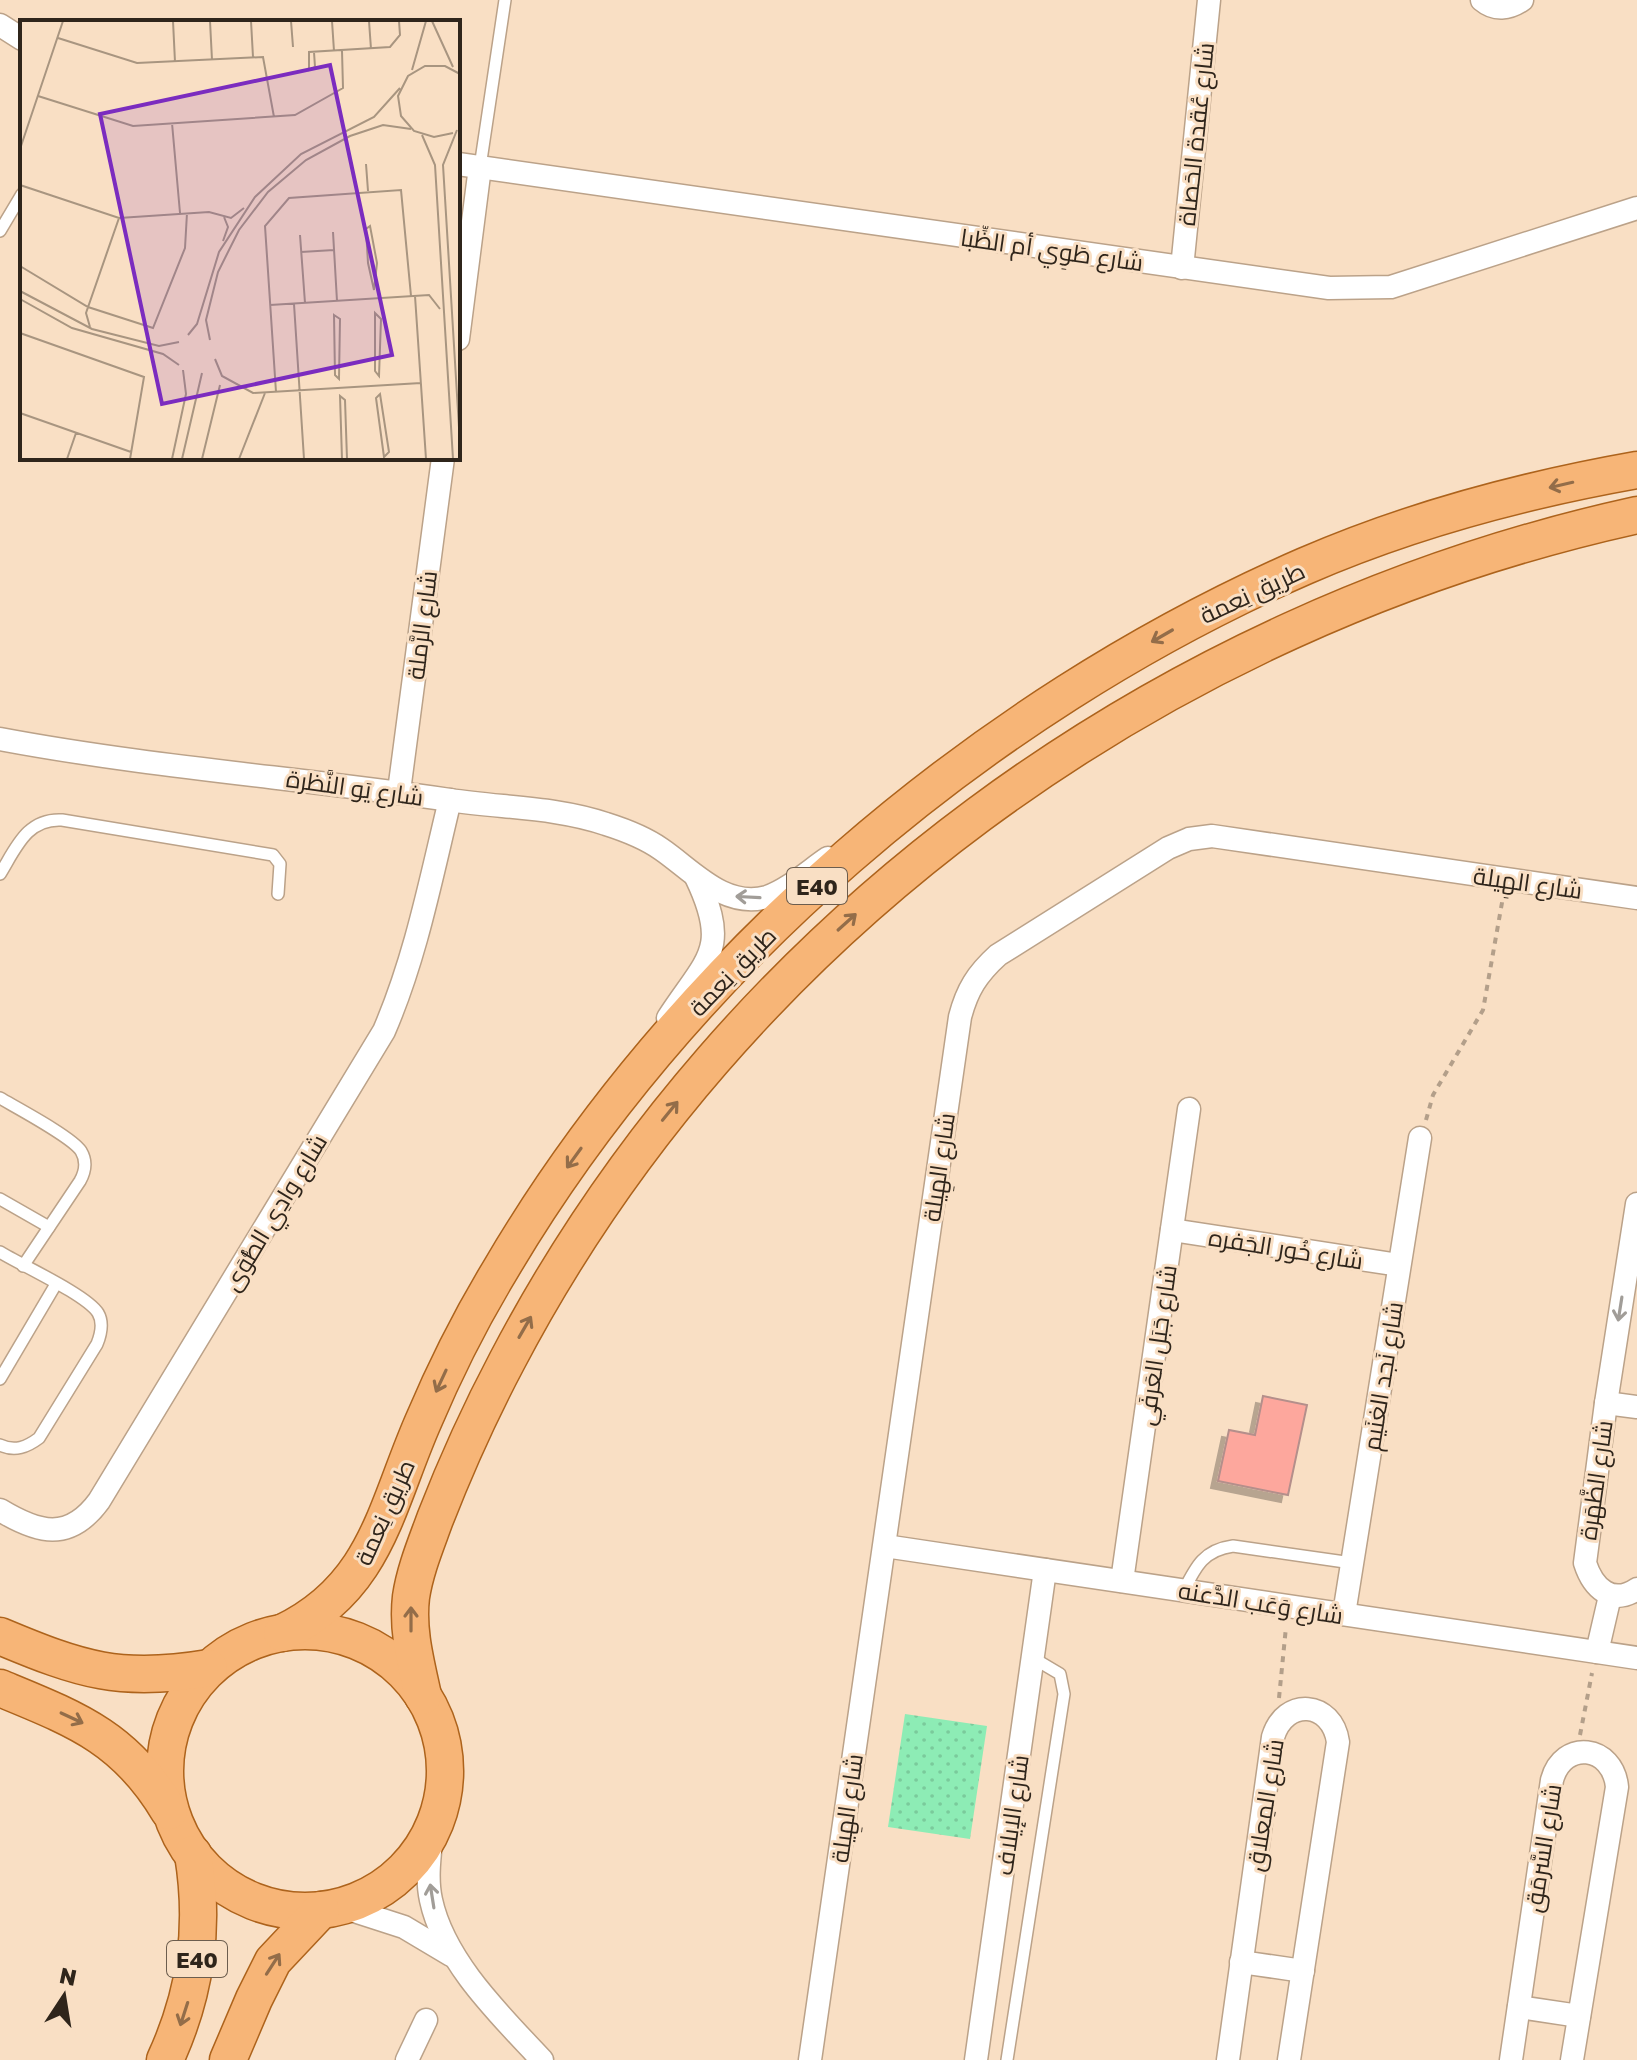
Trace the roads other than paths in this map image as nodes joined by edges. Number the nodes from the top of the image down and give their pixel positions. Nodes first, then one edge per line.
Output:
1 (505, 0) edge
2 (1209, 0) edge
3 (1482, 0) edge
4 (1522, 0) edge
5 (0, 25) edge
6 (20, 38) edge
7 (469, 165) edge
8 (20, 197) edge
9 (1637, 208) edge
10 (0, 231) edge
11 (1182, 268) junction
12 (460, 307) edge
13 (443, 460) edge
14 (1637, 470) edge
15 (1637, 515) edge
16 (0, 739) edge
17 (933, 788) junction
18 (399, 791) junction
19 (450, 800) junction
20 (0, 874) edge
21 (695, 876) junction
22 (278, 894) dead end
23 (1637, 898) edge
24 (0, 1098) edge
25 (1189, 1109) dead end
26 (609, 1112) junction
27 (1420, 1138) road end
28 (0, 1199) edge
29 (1637, 1204) edge
30 (49, 1227) junction
31 (1172, 1230) junction
32 (0, 1252) edge
33 (1399, 1265) junction
34 (23, 1266) junction
35 (56, 1284) junction
36 (0, 1379) edge
37 (1606, 1403) junction
38 (1637, 1407) edge
39 (0, 1445) edge
40 (0, 1510) edge
41 (885, 1546) junction
42 (1352, 1563) junction
43 (1045, 1570) junction
44 (1122, 1581) junction
45 (1637, 1589) edge
46 (1184, 1590) junction
47 (1610, 1596) junction
48 (1344, 1614) junction
49 (282, 1633) junction
50 (0, 1636) edge
51 (1597, 1652) junction
52 (1033, 1658) junction
53 (1637, 1658) edge
54 (209, 1668) junction
55 (0, 1688) edge
56 (423, 1696) junction
57 (173, 1818) junction
58 (432, 1832) junction
59 (193, 1854) junction
60 (330, 1908) junction
61 (453, 1956) junction
62 (1241, 1962) junction
63 (1303, 1971) junction
64 (1519, 2007) junction
65 (1579, 2016) junction
66 (426, 2020) dead end
67 (165, 2060) edge
68 (228, 2060) edge
69 (407, 2060) edge
70 (542, 2060) edge
71 (810, 2060) edge
72 (976, 2060) edge
73 (1007, 2060) edge
74 (1228, 2060) edge
75 (1289, 2060) edge
76 (1511, 2060) edge
77 (1572, 2060) edge

1 - 7 lane
2 - 11 street, شارع عُقدة الحَصاة
3 - 4 street
5 - 6 street
7 - 11 street, شارع طَوِي أم الظِّبا
7 - 12 street
8 - 10 lane
9 - 11 street, شارع طَوِي أم الظِّبا
13 - 18 street, شارع الرَّملة
14 -> 17 main road, طريق نِعمة / E40
56 -> 15 main road, طريق نِعمة / E40
16 - 18 street, شارع يَو النَّظرة
17 -> 21 street, شارع يَو النَّظرة
17 - 26 main road, طريق نِعمة / E40
18 - 19 street, شارع يَو النَّظرة
19 - 21 street, شارع يَو النَّظرة
19 - 40 street, شارع وادِي الطُّوَى
20 - 22 lane
21 - 26 street, شارع يَو النَّظرة
23 - 41 street, شارع الهِيلة
24 - 30 lane
25 - 31 street, شارع جَبَل العَرفَي
26 -> 49 main road, طريق نِعمة / E40
27 - 33 street, شارع نَجد الغنَيم
28 - 30 lane
29 -> 37 street, شارع الظَّهَرة
30 - 34 lane
31 - 33 street, شارع خُور الجَفره
31 - 44 street, شارع جَبَل العَرفَي
32 - 34 lane
33 - 42 street, شارع نَجد الغنَيم
34 - 35 lane
35 - 36 lane
35 - 39 lane
37 - 38 street, شارع الظَّهَرة
37 - 47 street, شارع الظَّهَرة
41 - 43 street, شارع وَعَب الدَّعنه
41 - 71 street, شارع الهِيلة
42 - 46 lane
42 - 48 street, شارع نَجد الغنَيم
43 - 44 street, شارع وَعَب الدَّعنه
43 - 52 street, شارع الإيلاف
44 - 46 street, شارع وَعَب الدَّعنه
45 - 47 street
46 - 48 street, شارع وَعَب الدَّعنه
47 - 51 street
48 - 51 street, شارع وَعَب الدَّعنه
49 - 54 main road
49 - 56 main road
50 - 54 main road
51 - 53 street, شارع وَعَب الدَّعنه
52 - 72 street, شارع الإيلاف
52 - 73 lane
54 - 57 main road
55 -> 57 main road
56 - 58 main road
57 - 59 main road
58 - 60 main road
61 -> 58 street
59 - 60 main road
59 -> 67 main road, E40
60 - 61 street
68 -> 60 main road, E40
61 - 70 street
62 - 63 street
62 - 63 street, شارع المِعلاق
62 - 74 street, شارع المِعلاق
63 - 75 street, شارع المِعلاق
64 - 65 street
64 - 65 street, شارع السَّرمَق
64 - 76 street, شارع السَّرمَق
65 - 77 street, شارع السَّرمَق
66 - 69 street

